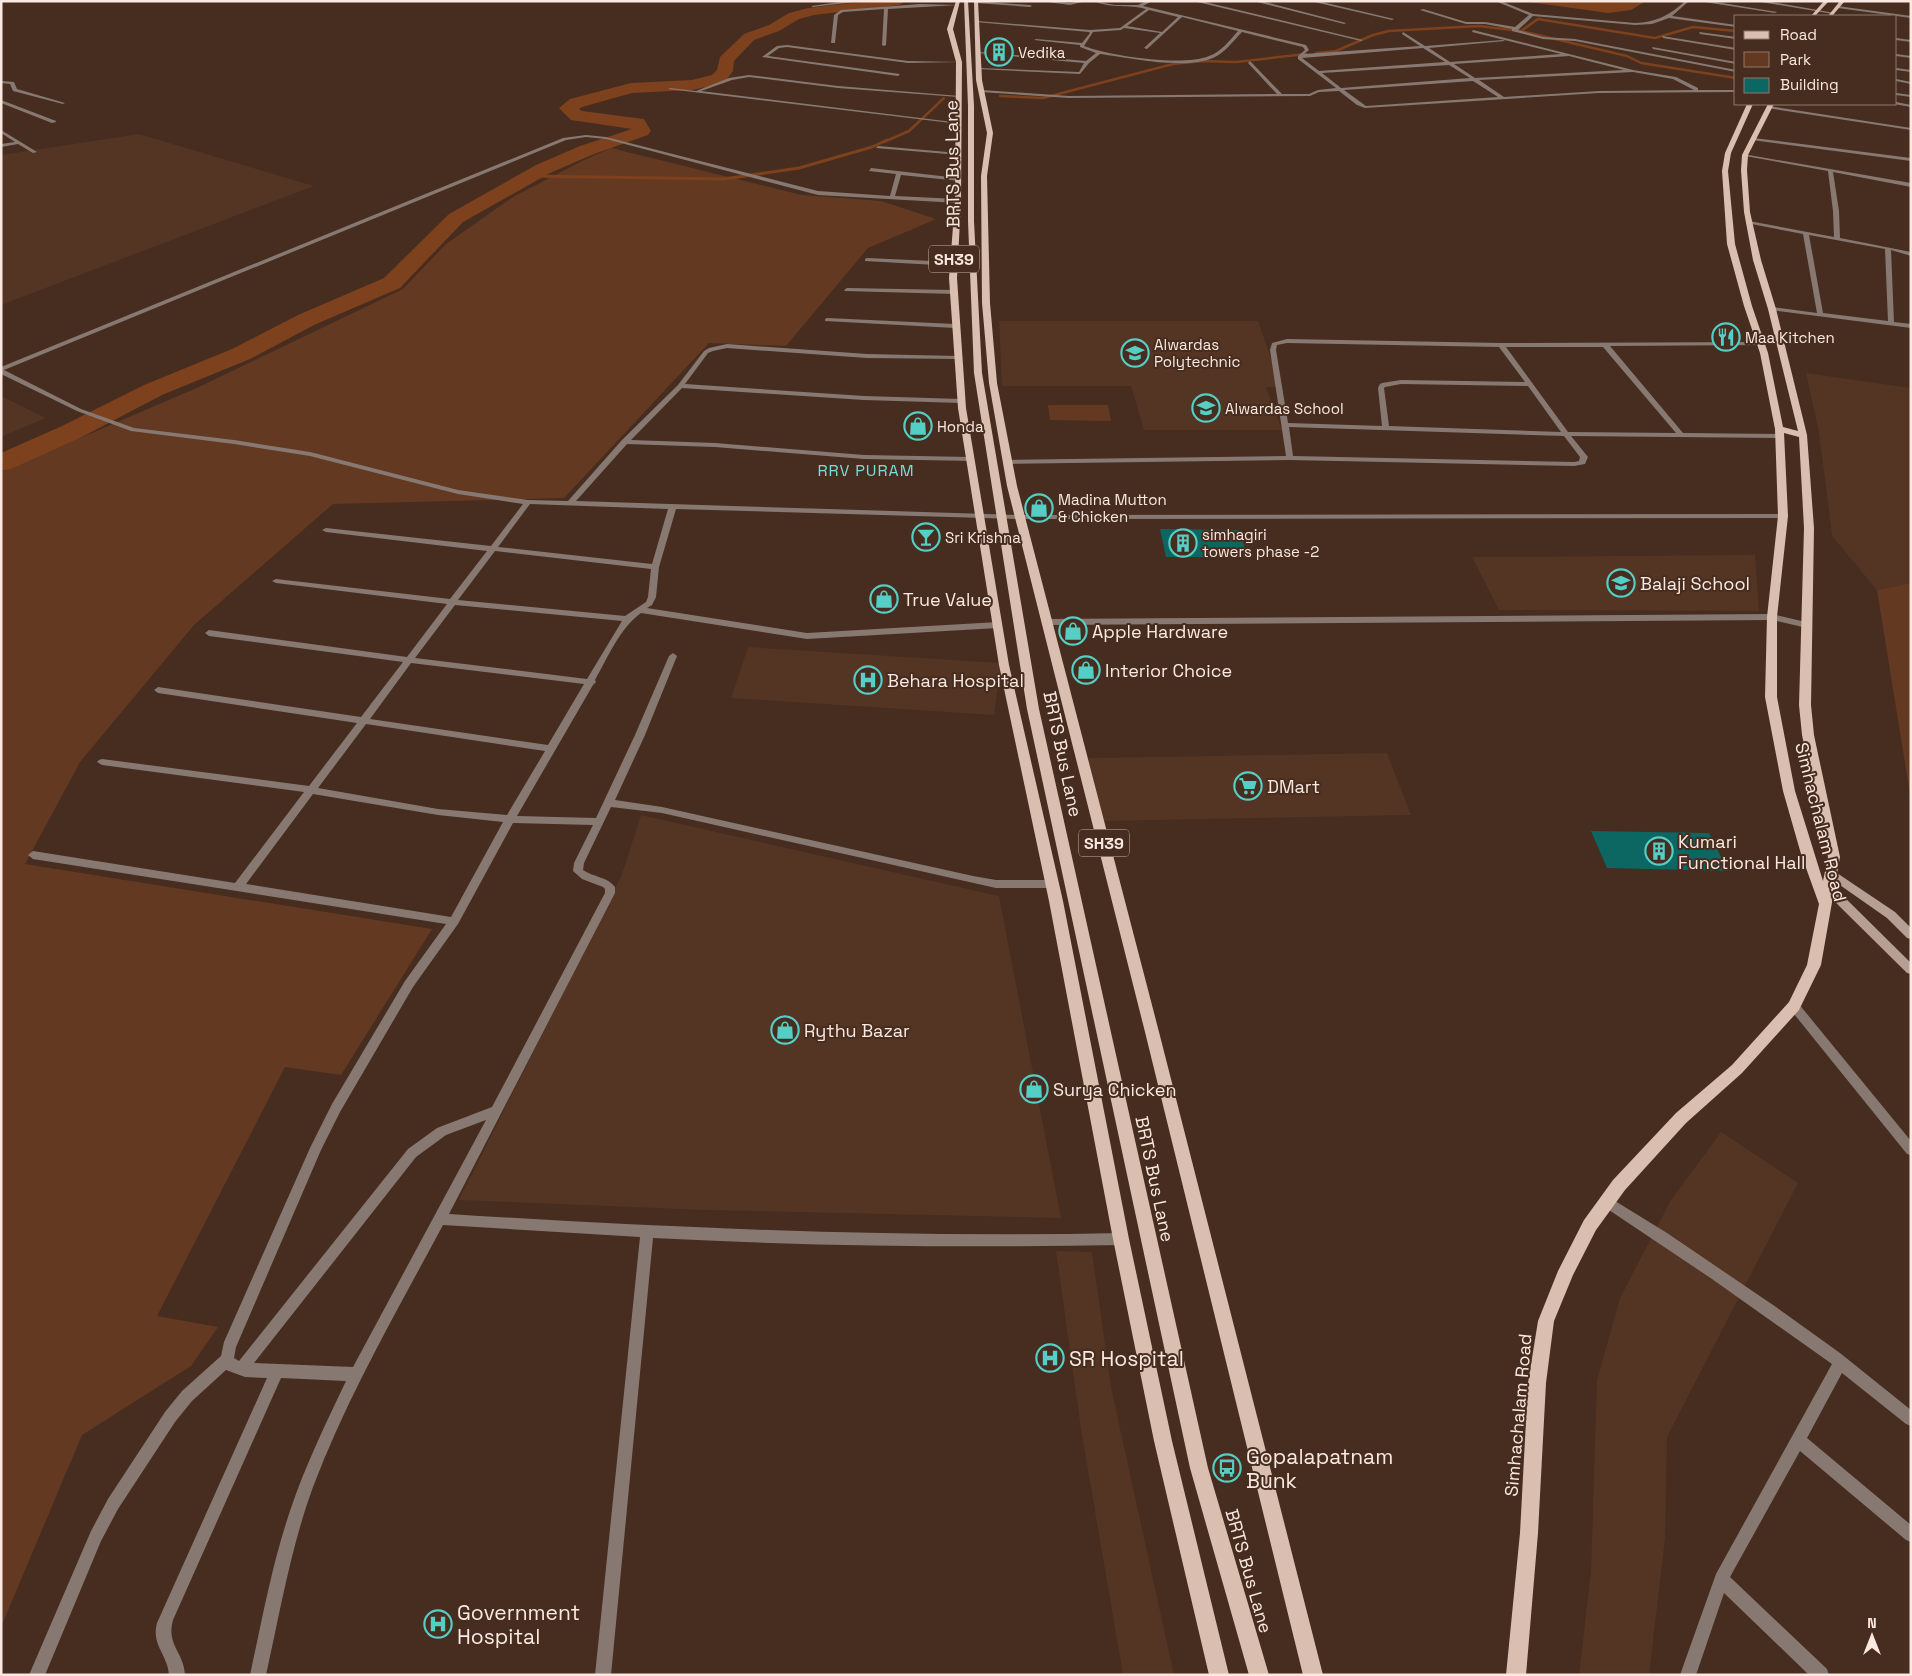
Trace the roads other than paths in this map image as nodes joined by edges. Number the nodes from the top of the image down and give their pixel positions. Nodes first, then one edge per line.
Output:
1 (861, 1) edge
2 (915, 1) edge
3 (1042, 1) edge
4 (1084, 1) edge
5 (1095, 1) edge
6 (1150, 1) edge
7 (1195, 1) edge
8 (1254, 1) edge
9 (1312, 1) edge
10 (1335, 1) edge
11 (1497, 1) edge
12 (1687, 1) edge
13 (1700, 1) edge
14 (1757, 1) edge
15 (1827, 1) edge
16 (1843, 1) edge
17 (973, 2) edge
18 (957, 3) edge
19 (1326, 4) junction
20 (947, 5) junction
21 (813, 6) dead end
22 (1030, 6) dead end
23 (1139, 6) junction
24 (886, 7) junction
25 (1838, 7) junction
26 (1148, 9) junction
27 (1422, 10) dead end
28 (1819, 11) junction
29 (1775, 12) dead end
30 (1532, 14) junction
31 (1814, 15) edge
32 (1832, 15) edge
33 (1897, 15) edge
34 (1897, 15) edge
35 (1904, 16) junction
36 (1180, 17) junction
37 (1671, 17) junction
38 (1911, 17) edge
39 (1392, 19) dead end
40 (1900, 21) dead end
41 (977, 22) junction
42 (1344, 23) dead end
43 (1734, 26) edge
44 (1123, 28) junction
45 (1515, 29) junction
46 (1090, 31) junction
47 (1241, 31) junction
48 (1473, 31) dead end
49 (1160, 32) dead end
50 (1403, 33) dead end
51 (1700, 33) dead end
52 (1663, 37) dead end
53 (1734, 38) edge
54 (1897, 39) edge
55 (1036, 40) dead end
56 (1361, 40) dead end
57 (1512, 41) junction
58 (1911, 41) edge
59 (833, 43) dead end
60 (1082, 44) junction
61 (884, 45) dead end
62 (1423, 47) junction
63 (1146, 48) dead end
64 (1653, 48) dead end
65 (1734, 49) edge
66 (979, 53) junction
67 (1099, 53) junction
68 (1301, 55) junction
69 (1571, 55) junction
70 (1897, 55) edge
71 (1911, 57) edge
72 (908, 62) junction
73 (959, 62) junction
74 (1087, 62) junction
75 (1250, 62) dead end
76 (1446, 62) junction
77 (1734, 63) edge
78 (979, 69) junction
79 (1897, 69) edge
80 (1634, 71) junction
81 (1734, 71) edge
82 (1911, 71) edge
83 (1318, 72) junction
84 (898, 74) junction
85 (1476, 79) junction
86 (893, 80) dead end
87 (1897, 80) edge
88 (1, 82) edge
89 (1911, 83) edge
90 (888, 85) dead end
91 (670, 89) dead end
92 (1340, 89) junction
93 (982, 90) junction
94 (1698, 90) junction
95 (883, 91) junction
96 (1734, 91) edge
97 (695, 92) junction
98 (1897, 94) edge
99 (1282, 95) junction
100 (958, 96) junction
101 (1911, 96) edge
102 (1503, 98) junction
103 (1, 101) edge
104 (63, 103) dead end
105 (1897, 103) edge
106 (1750, 105) edge
107 (1770, 105) edge
108 (1911, 106) edge
109 (54, 122) dead end
110 (959, 123) junction
111 (1911, 129) edge
112 (1, 131) edge
113 (1754, 139) junction
114 (20, 142) junction
115 (1, 146) edge
116 (878, 148) dead end
117 (35, 152) dead end
118 (1728, 152) junction
119 (959, 154) junction
120 (1745, 156) junction
121 (1911, 160) edge
122 (871, 170) dead end
123 (1830, 172) junction
124 (899, 174) junction
125 (958, 180) junction
126 (1911, 185) edge
127 (892, 198) junction
128 (958, 202) junction
129 (1749, 223) junction
130 (1806, 234) junction
131 (1837, 239) junction
132 (1888, 248) junction
133 (1911, 254) edge
134 (867, 260) dead end
135 (954, 264) junction
136 (847, 290) dead end
137 (954, 292) junction
138 (1760, 307) junction
139 (1820, 314) junction
140 (827, 320) dead end
141 (1891, 323) junction
142 (955, 326) junction
143 (1911, 326) edge
144 (1761, 344) junction
145 (1501, 345) junction
146 (1606, 345) junction
147 (958, 358) junction
148 (1, 370) edge
149 (1530, 384) junction
150 (680, 386) junction
151 (962, 401) junction
152 (1286, 425) junction
153 (1386, 428) junction
154 (1779, 432) junction
155 (1566, 434) junction
156 (1681, 435) junction
157 (1803, 435) junction
158 (625, 442) junction
159 (1290, 458) junction
160 (970, 459) junction
161 (1007, 462) junction
162 (528, 502) junction
163 (569, 504) junction
164 (674, 506) junction
165 (981, 516) junction
166 (1783, 516) junction
167 (1001, 517) junction
168 (1019, 517) junction
169 (326, 530) dead end
170 (492, 549) junction
171 (655, 567) junction
172 (276, 581) dead end
173 (452, 602) junction
174 (641, 610) junction
175 (1772, 617) junction
176 (627, 620) junction
177 (1047, 622) junction
178 (998, 625) junction
179 (1807, 625) junction
180 (209, 633) dead end
181 (674, 656) dead end
182 (409, 660) junction
183 (592, 682) junction
184 (158, 690) dead end
185 (363, 721) junction
186 (552, 749) junction
187 (102, 762) dead end
188 (311, 790) junction
189 (609, 803) junction
190 (510, 819) junction
191 (599, 822) junction
192 (33, 855) dead end
193 (1831, 873) junction
194 (1053, 884) junction
195 (238, 887) junction
196 (1828, 888) junction
197 (1825, 905) junction
198 (454, 921) junction
199 (1911, 936) edge
200 (1911, 970) edge
201 (1794, 1006) junction
202 (496, 1111) junction
203 (1911, 1150) edge
204 (1607, 1202) junction
205 (440, 1219) junction
206 (647, 1233) junction
207 (1121, 1239) junction
208 (227, 1360) junction
209 (1840, 1362) junction
210 (241, 1369) junction
211 (277, 1372) junction
212 (358, 1374) junction
213 (1911, 1419) edge
214 (1798, 1440) junction
215 (1911, 1535) edge
216 (1721, 1579) junction
217 (37, 1675) edge
218 (177, 1675) edge
219 (258, 1675) edge
220 (604, 1675) edge
221 (1219, 1675) edge
222 (1259, 1675) edge
223 (1313, 1675) edge
224 (1516, 1675) edge
225 (1688, 1675) edge
226 (1821, 1675) edge

1 - 21 street
2 - 20 street
3 - 4 street
5 - 23 street
6 - 23 street
7 - 56 street
8 - 42 street
9 - 19 street
10 - 19 street
11 - 30 street
12 - 37 street
13 - 29 street
14 - 28 street
15 - 28 main road
16 - 25 main road
17 - 22 street
17 - 41 main road, SH39
17 - 167 main road, BRTS Bus Lane
18 - 20 street
18 - 73 main road, SH39
19 - 39 street
20 - 24 street
23 - 26 street
24 - 59 street
24 - 61 street
25 - 32 main road
25 - 34 street
26 - 36 street
26 - 44 street
27 - 45 street
28 - 31 main road
28 - 32 street
30 - 37 street
30 - 45 street
33 - 35 street
35 - 38 street
35 - 40 street
36 - 47 street
36 - 63 street
37 - 43 street
41 - 46 street
41 - 66 main road, SH39
44 - 46 street
44 - 49 street
45 - 81 street
46 - 60 street
47 - 67 street
47 - 68 street
48 - 57 street
50 - 62 street
51 - 53 street
52 - 65 street
54 - 58 street
55 - 60 street
57 - 62 street
57 - 69 street
60 - 67 street
62 - 68 street
62 - 76 street
64 - 77 street
66 - 74 street
66 - 78 main road, SH39
67 - 74 street
68 - 83 street
69 - 76 street
69 - 80 street
70 - 71 street
72 - 73 street
72 - 84 street
72 - 84 street
73 - 100 main road, SH39
74 - 78 street
75 - 99 street
76 - 83 street
76 - 85 street
78 - 93 main road, SH39
79 - 82 street
80 - 85 street
80 - 94 street
83 - 92 street
84 - 86 street
85 - 92 street
85 - 102 street
87 - 89 street
88 - 104 street
90 - 95 street
91 - 97 street
92 - 99 street
92 - 102 street
93 - 99 street
93 - 161 main road, SH39
94 - 96 street
94 - 102 street
95 - 97 street
95 - 100 street
97 - 110 street
98 - 101 street
100 - 110 main road, SH39
103 - 109 street
105 - 108 street
106 - 118 main road, Simhachalam Road
107 - 111 street
107 - 113 main road
110 - 119 main road, SH39
112 - 114 street
113 - 120 main road
113 - 121 street
114 - 115 street
114 - 117 street
116 - 119 street
118 - 120 main road
118 - 138 main road, Simhachalam Road
119 - 125 main road, SH39
120 - 123 street
120 - 129 main road
122 - 124 street
123 - 126 street
123 - 131 street
124 - 125 street
124 - 127 street
125 - 128 main road, SH39
127 - 128 street
127 - 148 street
128 - 135 main road, SH39
129 - 130 street
129 - 138 main road
130 - 131 street
130 - 139 street
131 - 132 street
132 - 133 street
132 - 141 street
134 - 135 street
135 - 137 main road, SH39
136 - 137 street
137 - 142 main road, SH39
138 - 139 street
138 - 144 main road, Simhachalam Road
138 - 157 main road
139 - 141 street
140 - 142 street
141 - 143 street
142 - 147 main road, SH39
144 - 146 street
144 - 154 main road, Simhachalam Road
145 - 146 street
145 - 149 street
145 - 152 street
146 - 156 street
147 - 150 street
147 - 151 main road, SH39
148 - 162 street
149 - 153 street
149 - 155 street
150 - 151 street
150 - 158 street
151 - 160 main road, SH39
152 - 153 street
152 - 159 street
153 - 155 street
154 - 156 street
154 - 157 main road
154 - 166 main road, Simhachalam Road
155 - 156 street
155 - 159 street
157 - 179 main road
158 - 160 street
158 - 163 street
159 - 161 street
160 - 165 main road, SH39
161 - 168 main road, SH39
162 - 163 street
162 - 170 street
163 - 164 street
164 - 165 street
164 - 171 street
165 - 167 street
165 - 178 main road, SH39
166 - 168 street
166 - 175 main road, Simhachalam Road
167 - 168 street
167 - 222 main road, BRTS Bus Lane
168 - 177 main road, SH39
169 - 170 street
170 - 171 street
170 - 173 street
171 - 174 street
172 - 173 street
173 - 176 street
173 - 182 street
174 - 176 street
174 - 178 street
175 - 177 street
175 - 179 street
175 - 197 main road, Simhachalam Road
176 - 183 street
177 - 223 main road, SH39
178 - 194 main road, SH39
179 - 193 main road
180 - 182 street
181 - 189 street
182 - 183 street
182 - 185 street
183 - 186 street
184 - 185 street
185 - 186 street
185 - 188 street
186 - 190 street
187 - 188 street
188 - 190 street
188 - 195 street
189 - 191 street
189 - 194 street
190 - 191 street
190 - 198 street
191 - 202 street
192 - 195 street
193 - 196 main road
193 - 199 street
194 - 207 main road, SH39
195 - 198 street
196 - 197 main road
196 - 200 street
197 - 201 main road, Simhachalam Road
198 - 208 street
201 - 203 street
201 - 204 main road, Simhachalam Road
202 - 205 street
202 - 210 street
204 - 209 street
204 - 224 main road, Simhachalam Road
205 - 206 street
205 - 212 street
206 - 207 street
206 - 220 street
207 - 221 main road, SH39
208 - 210 street
208 - 217 street
209 - 213 street
209 - 214 street
210 - 211 street
211 - 212 street
211 - 218 street
212 - 219 street
214 - 215 street
214 - 216 street
216 - 225 street
216 - 226 street

